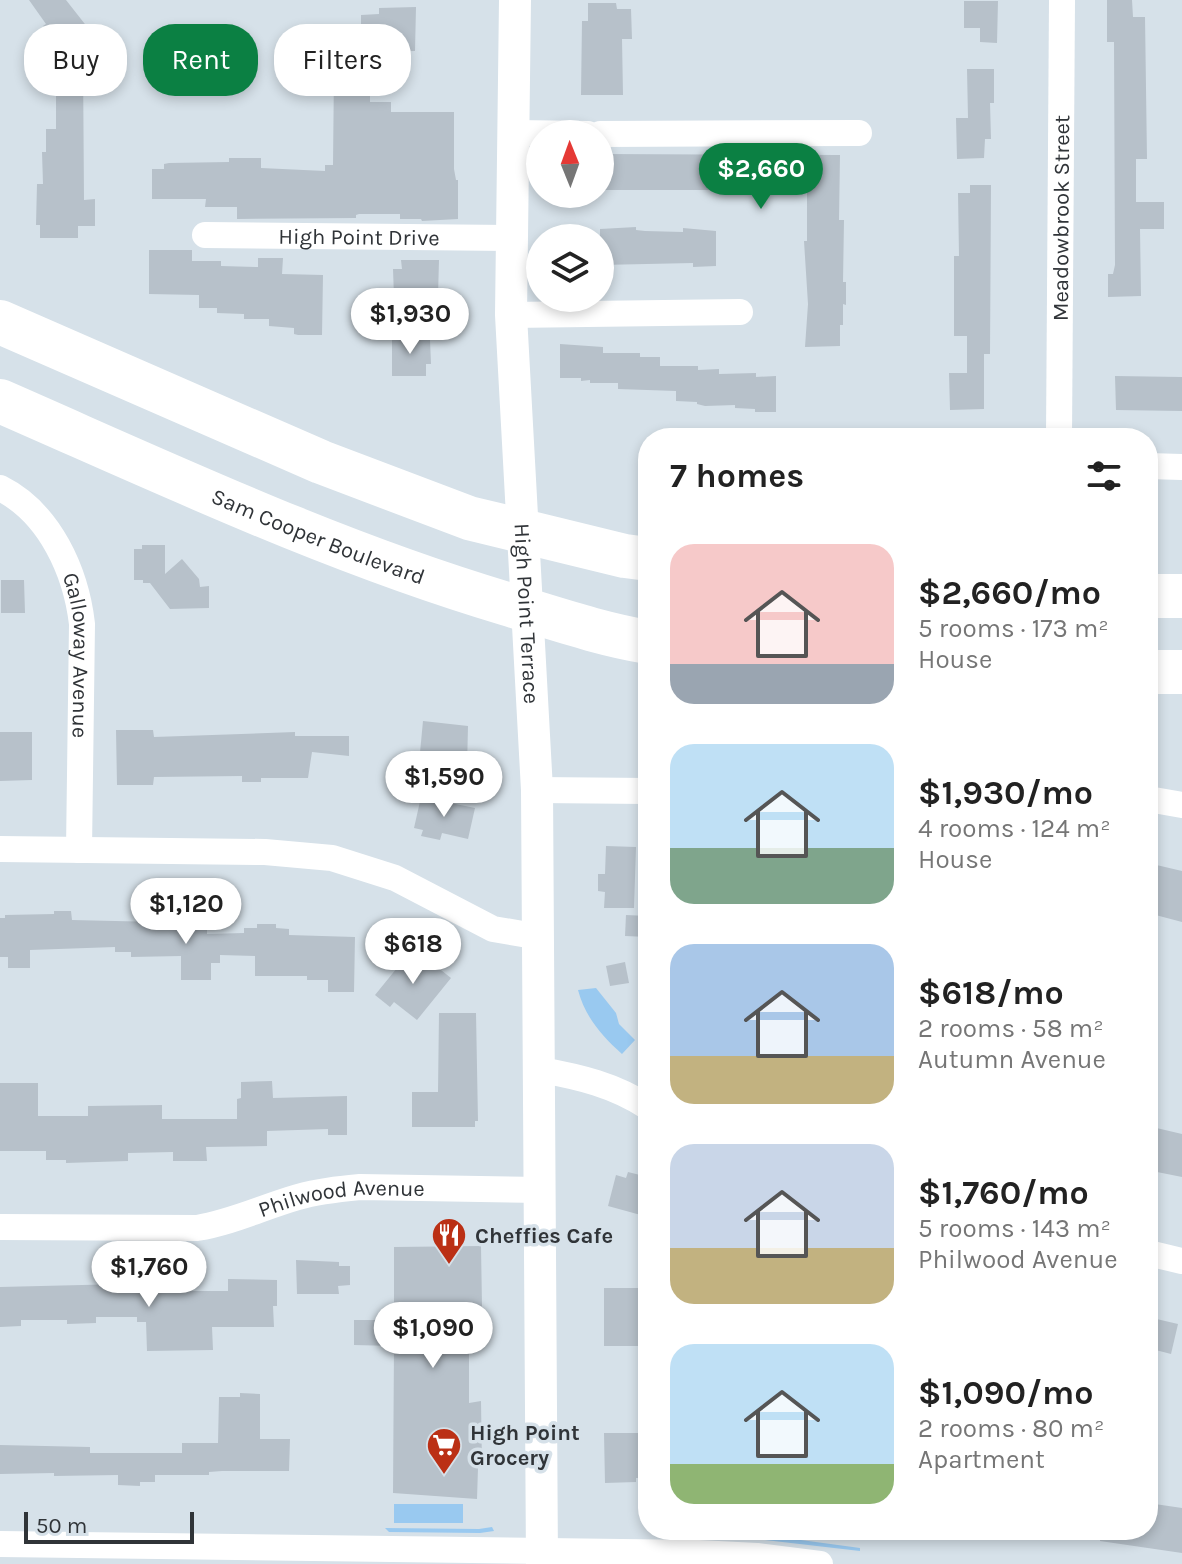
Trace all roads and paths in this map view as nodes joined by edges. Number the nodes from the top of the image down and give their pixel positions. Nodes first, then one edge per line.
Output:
1 (515, 0) edge
2 (1062, 0) edge
3 (515, 133) junction
4 (526, 133) edge
5 (859, 133) dead end
6 (614, 134) edge
7 (205, 235) dead end
8 (512, 238) junction
9 (740, 312) dead end
10 (511, 315) junction
11 (0, 322) edge
12 (0, 401) edge
13 (1059, 428) edge
14 (1158, 466) edge
15 (1182, 467) edge
16 (0, 488) edge
17 (638, 557) edge
18 (1158, 596) edge
19 (1182, 596) edge
20 (638, 640) edge
21 (1158, 672) edge
22 (1182, 672) edge
23 (537, 790) junction
24 (638, 791) edge
25 (1158, 801) edge
26 (1182, 805) edge
27 (0, 849) edge
28 (79, 850) junction
29 (540, 937) junction
30 (541, 1070) junction
31 (638, 1101) edge
32 (541, 1190) junction
33 (0, 1227) edge
34 (1158, 1255) edge
35 (1182, 1261) edge
36 (0, 1544) edge
37 (542, 1557) edge
38 (820, 1564) edge

1 - 3 street, High Point Terrace
2 - 13 street, Meadowbrook Street
3 - 4 street
3 - 8 street, High Point Terrace
5 - 6 street
7 - 8 street, High Point Drive
8 - 10 street, High Point Terrace
9 - 10 street
10 - 23 street, High Point Terrace
11 - 17 highway
12 - 20 highway, Sam Cooper Boulevard
14 - 15 street
16 - 28 street, Galloway Avenue
18 - 19 highway
21 - 22 highway
23 - 24 street
23 - 29 street, High Point Terrace
25 - 26 street
27 - 28 street
28 - 29 street
29 - 30 street, High Point Terrace
30 - 31 street
30 - 32 street, High Point Terrace
32 - 33 street, Philwood Avenue
32 - 37 street, High Point Terrace
34 - 35 street
36 - 37 street
37 - 38 street

